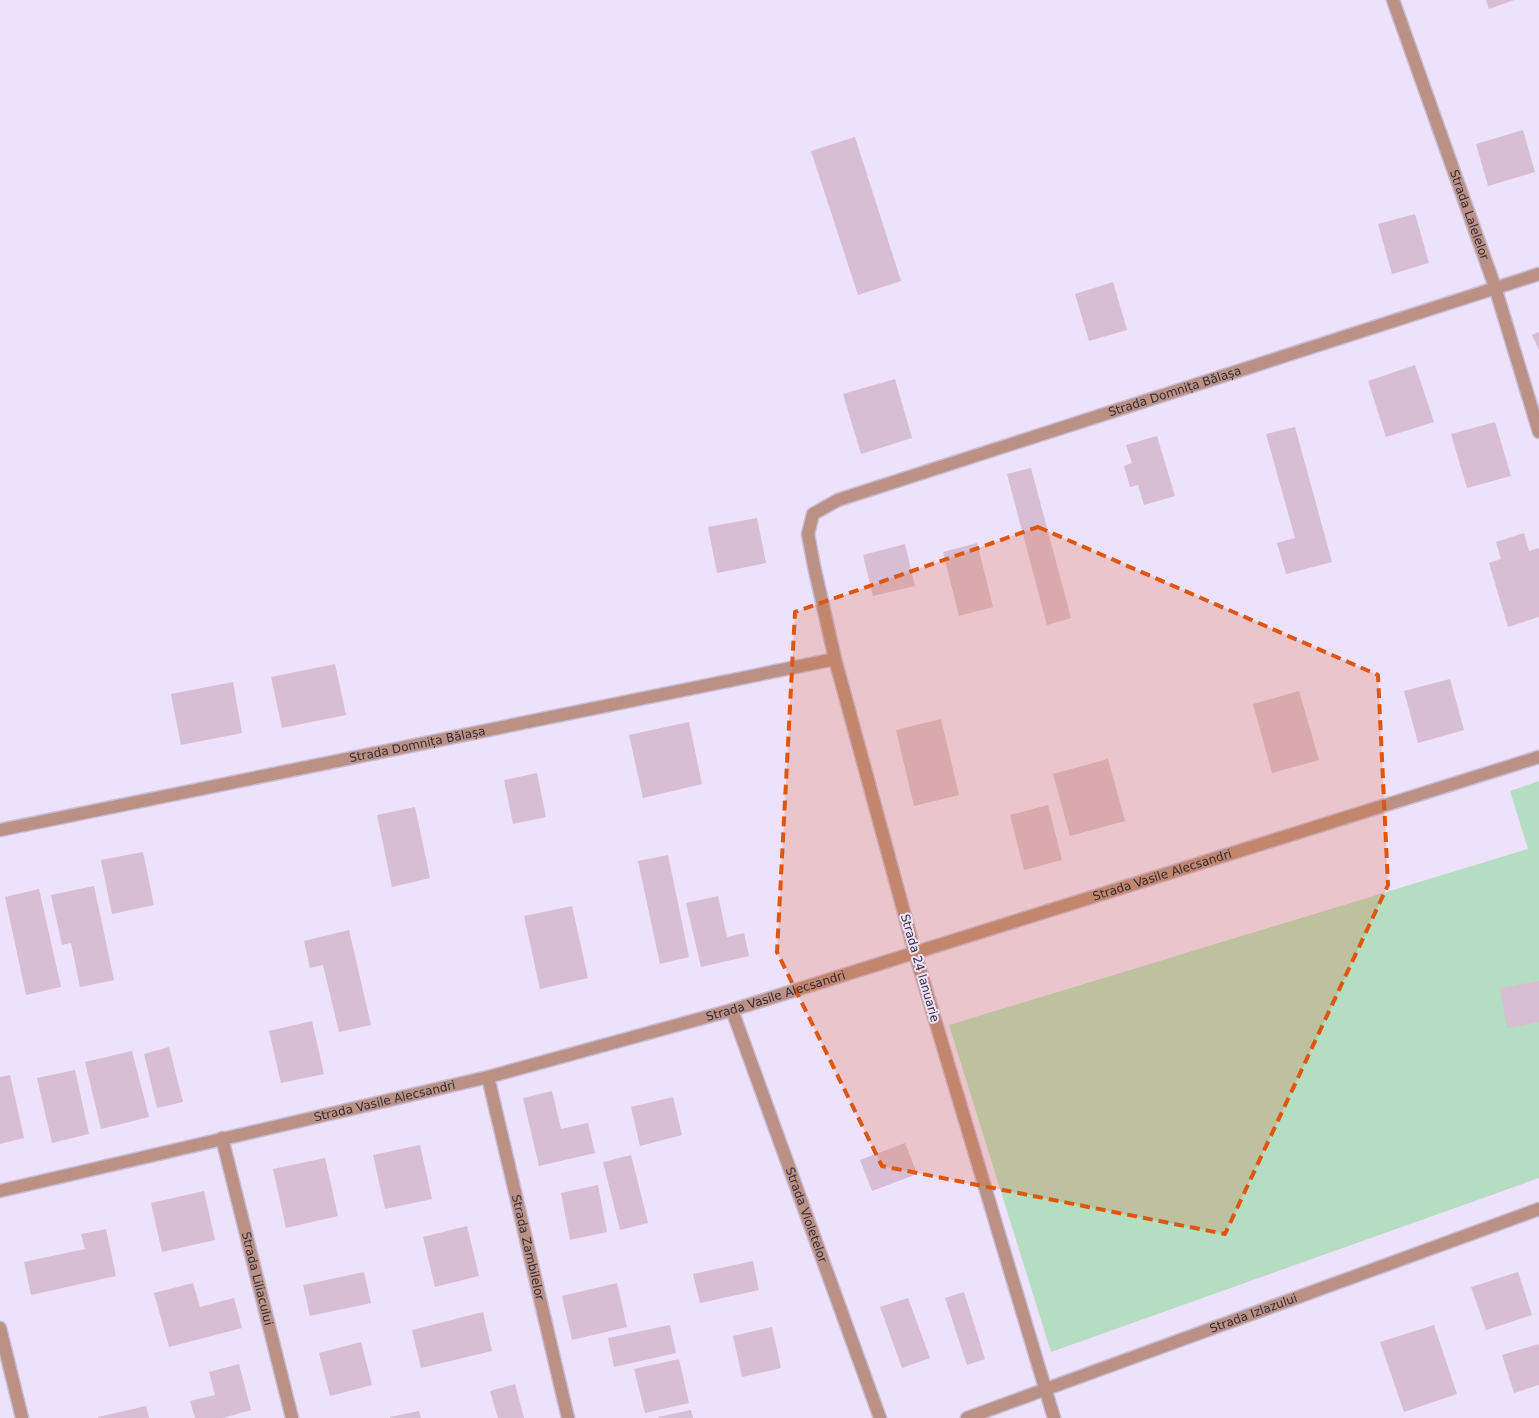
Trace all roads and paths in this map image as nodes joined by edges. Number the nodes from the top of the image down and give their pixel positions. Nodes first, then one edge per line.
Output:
1 (1393, 0) edge
2 (1539, 274) edge
3 (1495, 287) junction
4 (1539, 432) edge
5 (813, 514) joint
6 (835, 659) junction
7 (1539, 757) edge
8 (0, 830) edge
9 (915, 953) junction
10 (732, 1010) junction
11 (488, 1077) junction
12 (222, 1138) junction
13 (0, 1191) edge
14 (1539, 1209) edge
15 (0, 1328) edge
16 (1045, 1389) junction
17 (22, 1418) edge
18 (292, 1418) edge
19 (568, 1418) edge
20 (880, 1418) edge
21 (967, 1418) edge
22 (1054, 1418) edge

1 - 3 street, Strada Lalelelor
2 - 3 street, Strada Domnița Bălașa
3 - 4 street, Strada Lalelelor
3 - 5 street, Strada Domnița Bălașa
5 - 6 street, Strada 24 Ianuarie
6 - 8 street, Strada Domnița Bălașa
6 - 9 street, Strada 24 Ianuarie
7 - 9 street, Strada Vasile Alecsandri
9 - 10 street, Strada Vasile Alecsandri
9 - 16 street, Strada 24 Ianuarie
10 - 11 street, Strada Vasile Alecsandri
10 - 20 street, Strada Violetelor
11 - 12 street, Strada Vasile Alecsandri
11 - 19 street, Strada Zambilelor
12 - 13 street, Strada Vasile Alecsandri
12 - 18 street, Strada Liliacului
14 - 16 street, Strada Izlazului
15 - 17 street
16 - 21 street, Strada Izlazului
16 - 22 street, Strada 24 Ianuarie

